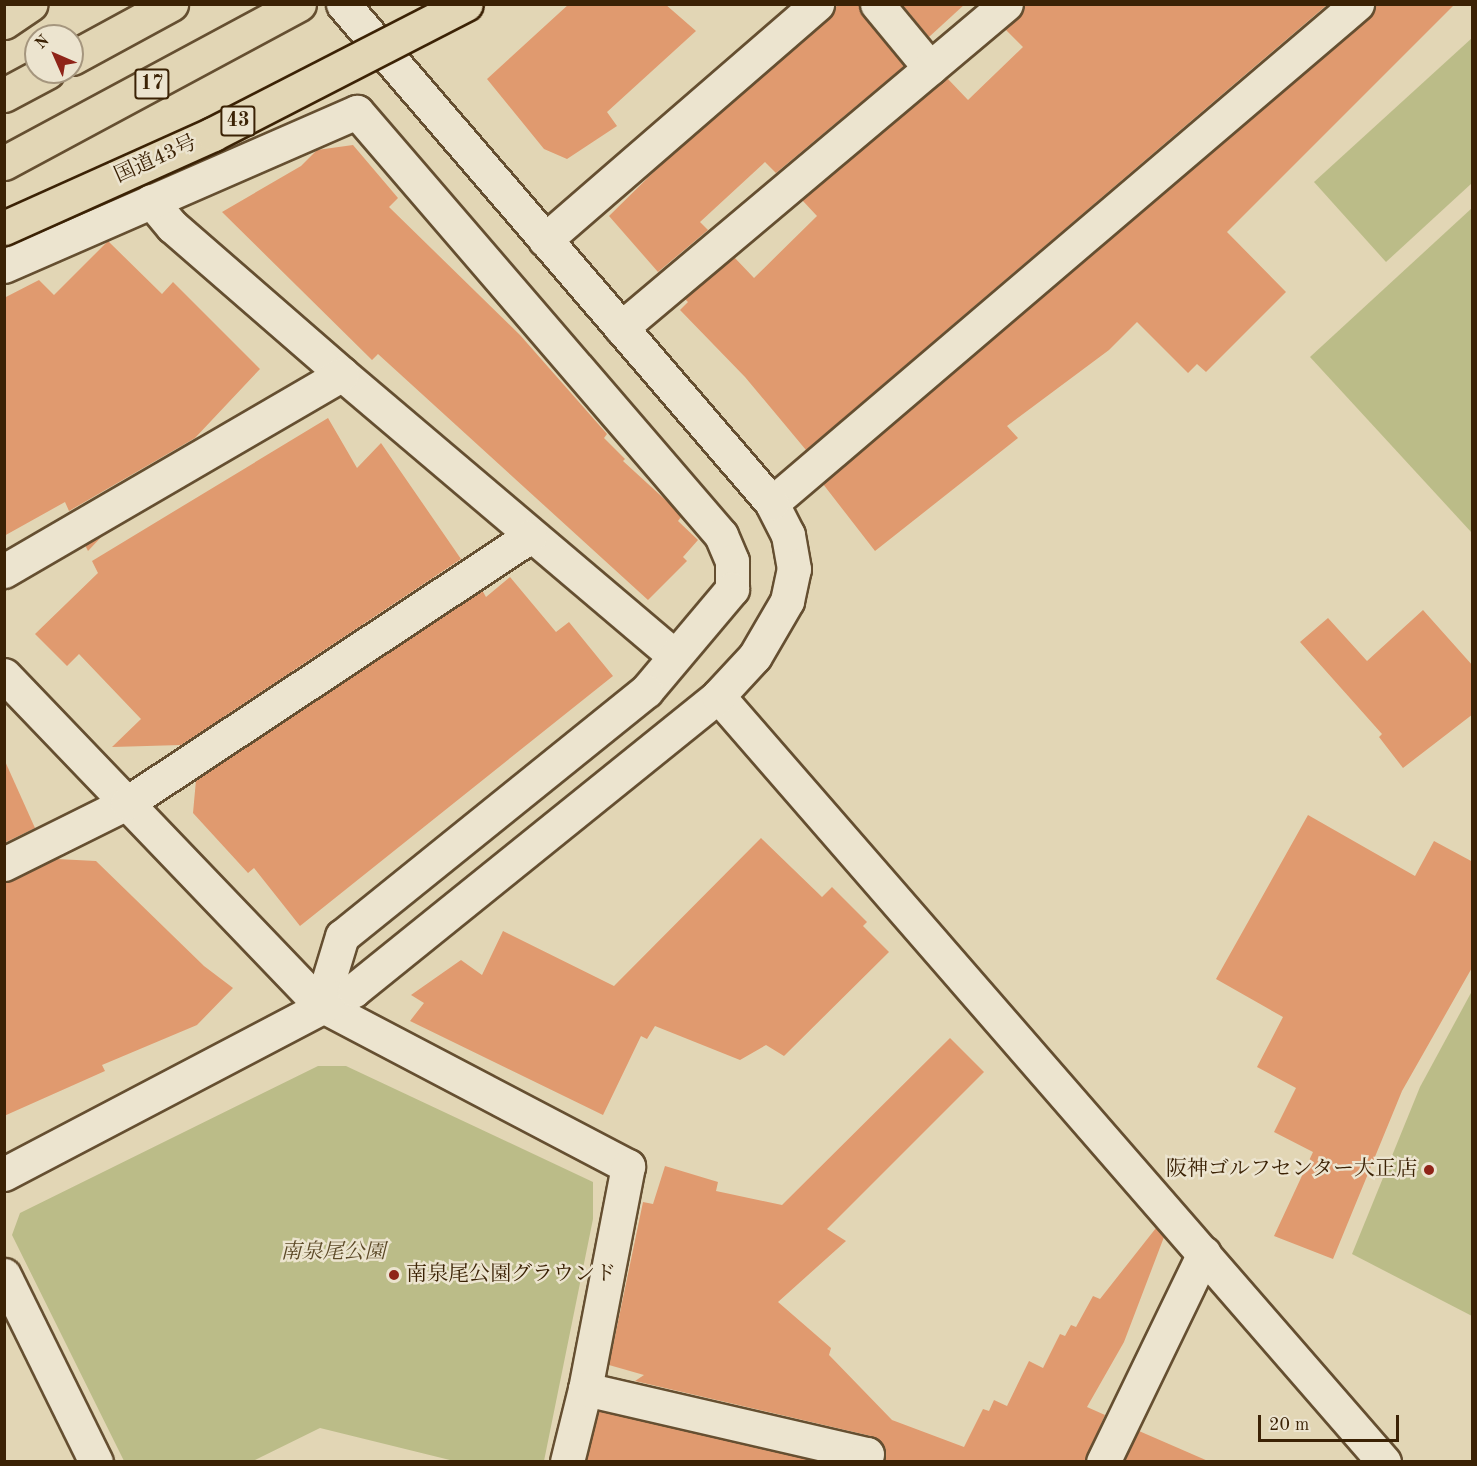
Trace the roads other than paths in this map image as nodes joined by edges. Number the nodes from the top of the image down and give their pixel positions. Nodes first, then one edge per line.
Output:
1 (17, 4) edge
2 (31, 4) edge
3 (171, 4) edge
4 (299, 4) edge
5 (343, 4) edge
6 (456, 4) edge
7 (466, 4) edge
8 (817, 4) edge
9 (877, 4) edge
10 (1006, 4) edge
11 (1357, 4) edge
12 (4, 12) edge
13 (4, 22) edge
14 (408, 35) junction
15 (84, 51) edge
16 (930, 68) junction
17 (25, 84) edge
18 (4, 95) edge
19 (4, 163) edge
20 (151, 201) junction
21 (4, 228) edge
22 (545, 240) junction
23 (4, 266) edge
24 (621, 328) junction
25 (342, 374) junction
26 (772, 503) junction
27 (530, 536) junction
28 (4, 571) edge
29 (673, 655) junction
30 (4, 675) edge
31 (718, 696) junction
32 (127, 803) junction
33 (4, 864) edge
34 (321, 1005) junction
35 (4, 1174) edge
36 (1204, 1253) junction
37 (4, 1275) edge
38 (585, 1389) junction
39 (96, 1461) edge
40 (567, 1461) edge
41 (866, 1461) edge
42 (1103, 1461) edge
43 (1384, 1461) edge

1 - 12 street
2 - 13 highway
3 - 15 highway
4 - 19 highway, 17
5 - 22 street
6 - 14 highway, bridge
7 - 14 highway, 国道43号 / 43, bridge
8 - 22 street
9 - 16 street
10 - 16 street
11 - 26 street
14 - 21 highway, 国道43号 / 43, bridge
16 - 24 street
17 - 18 highway
20 - 23 street
20 - 25 street
20 - 29 street
22 - 24 street
24 - 26 street
25 - 27 street
25 - 28 street
26 - 31 street
27 - 29 street
27 - 32 street
29 - 34 street
30 - 32 street
31 - 34 street
31 - 36 street
32 - 33 street
32 - 34 street
34 - 35 street
34 - 38 street
36 - 42 street
36 - 43 street
37 - 39 street
38 - 40 street
38 - 41 street

